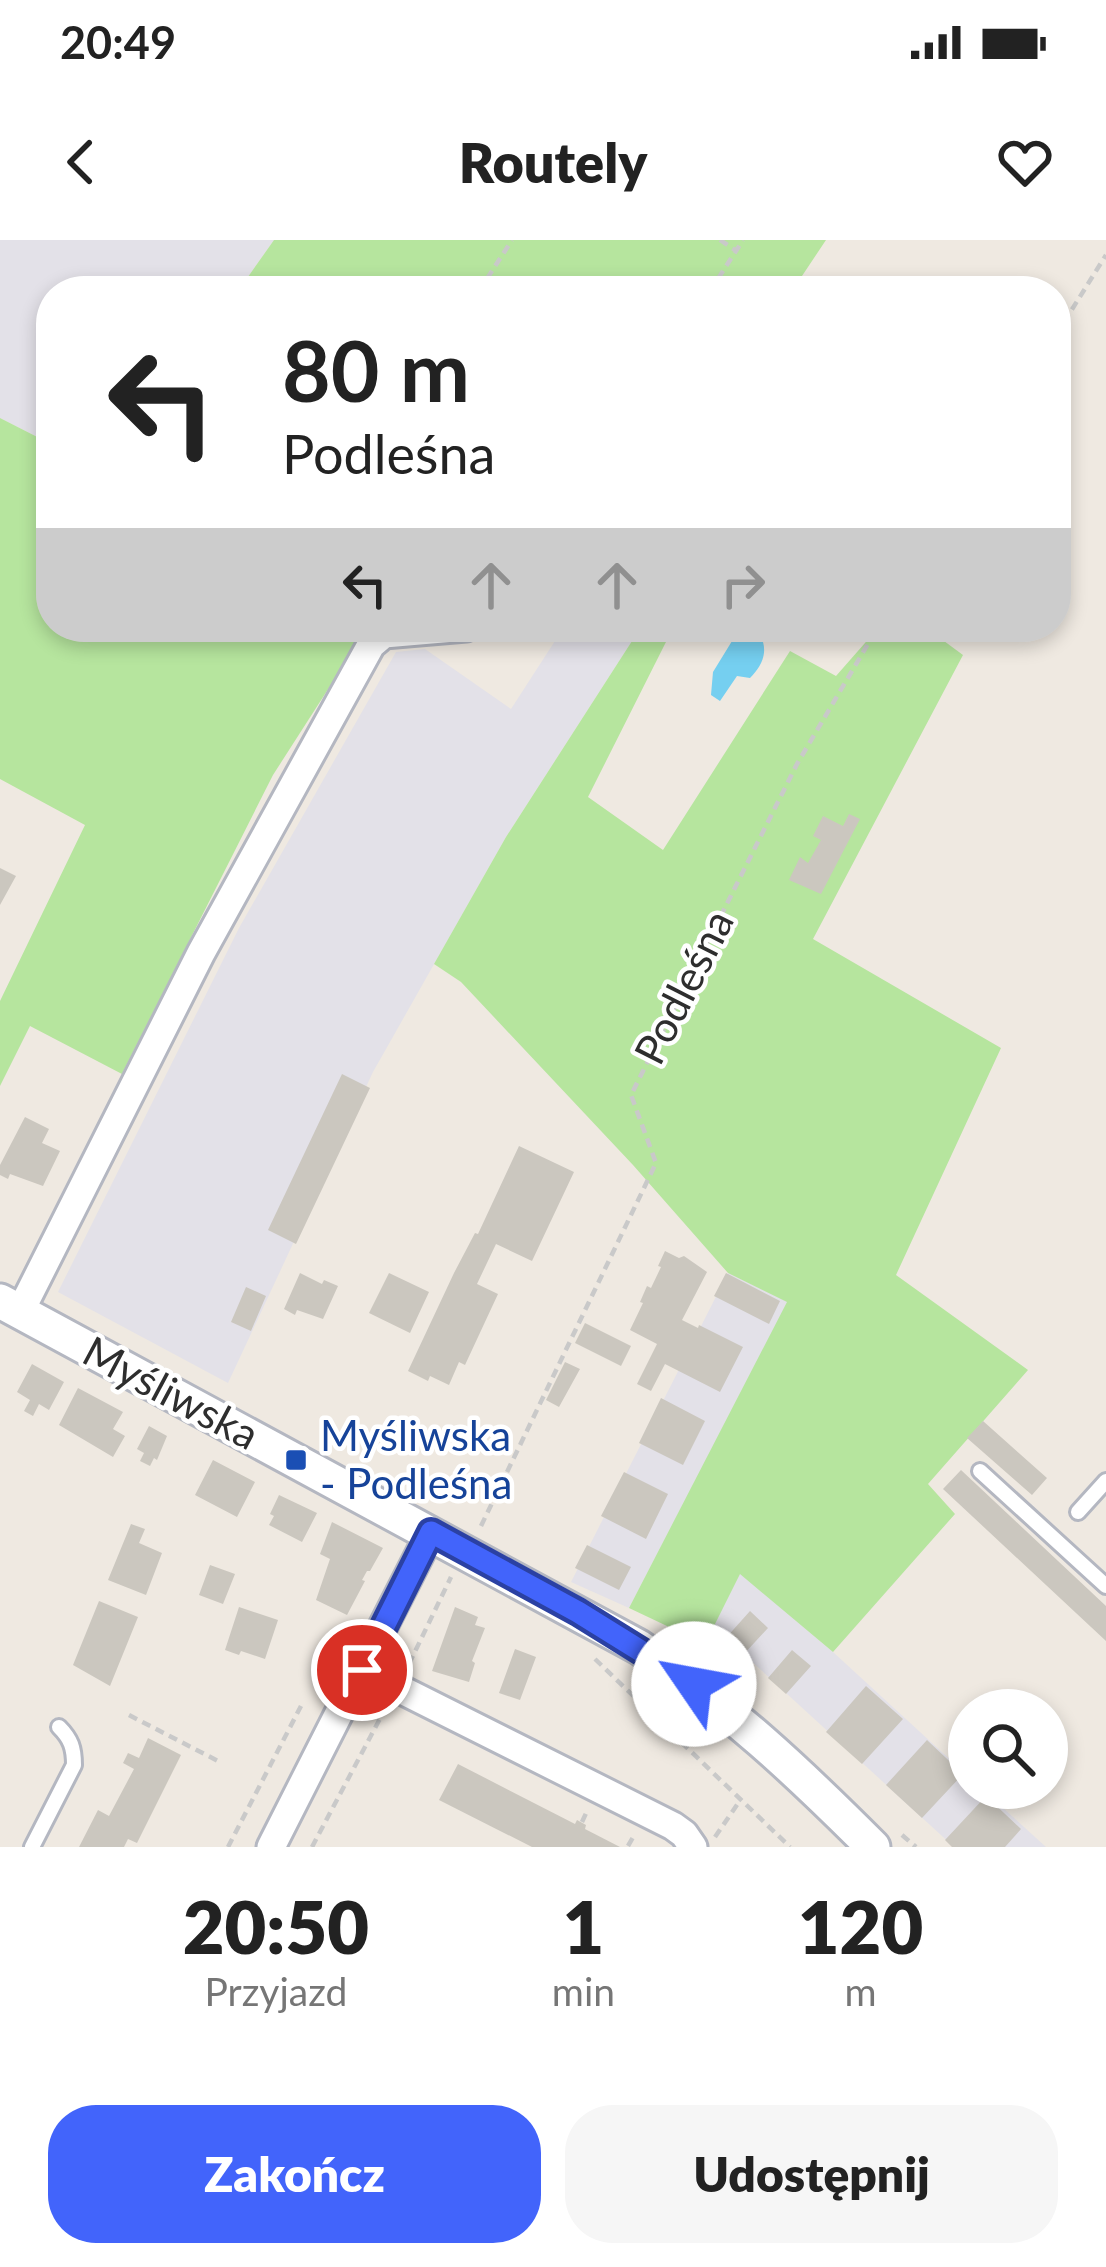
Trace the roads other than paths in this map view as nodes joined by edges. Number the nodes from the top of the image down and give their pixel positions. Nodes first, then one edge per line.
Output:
1 (375, 642) edge
2 (10, 1306) edge
3 (980, 1471) dead end
4 (1106, 1481) edge
5 (1078, 1512) dead end
6 (431, 1532) junction
7 (1106, 1586) edge
8 (362, 1670) junction
9 (59, 1727) dead end
10 (693, 1845) edge
11 (32, 1847) edge
12 (271, 1847) edge
13 (873, 1847) edge

1 - 2 street
2 - 6 street, Myśliwska
3 - 7 lane
4 - 5 lane
6 - 8 street
6 - 13 street, Myśliwska
8 - 10 street
8 - 12 street
9 - 11 lane

